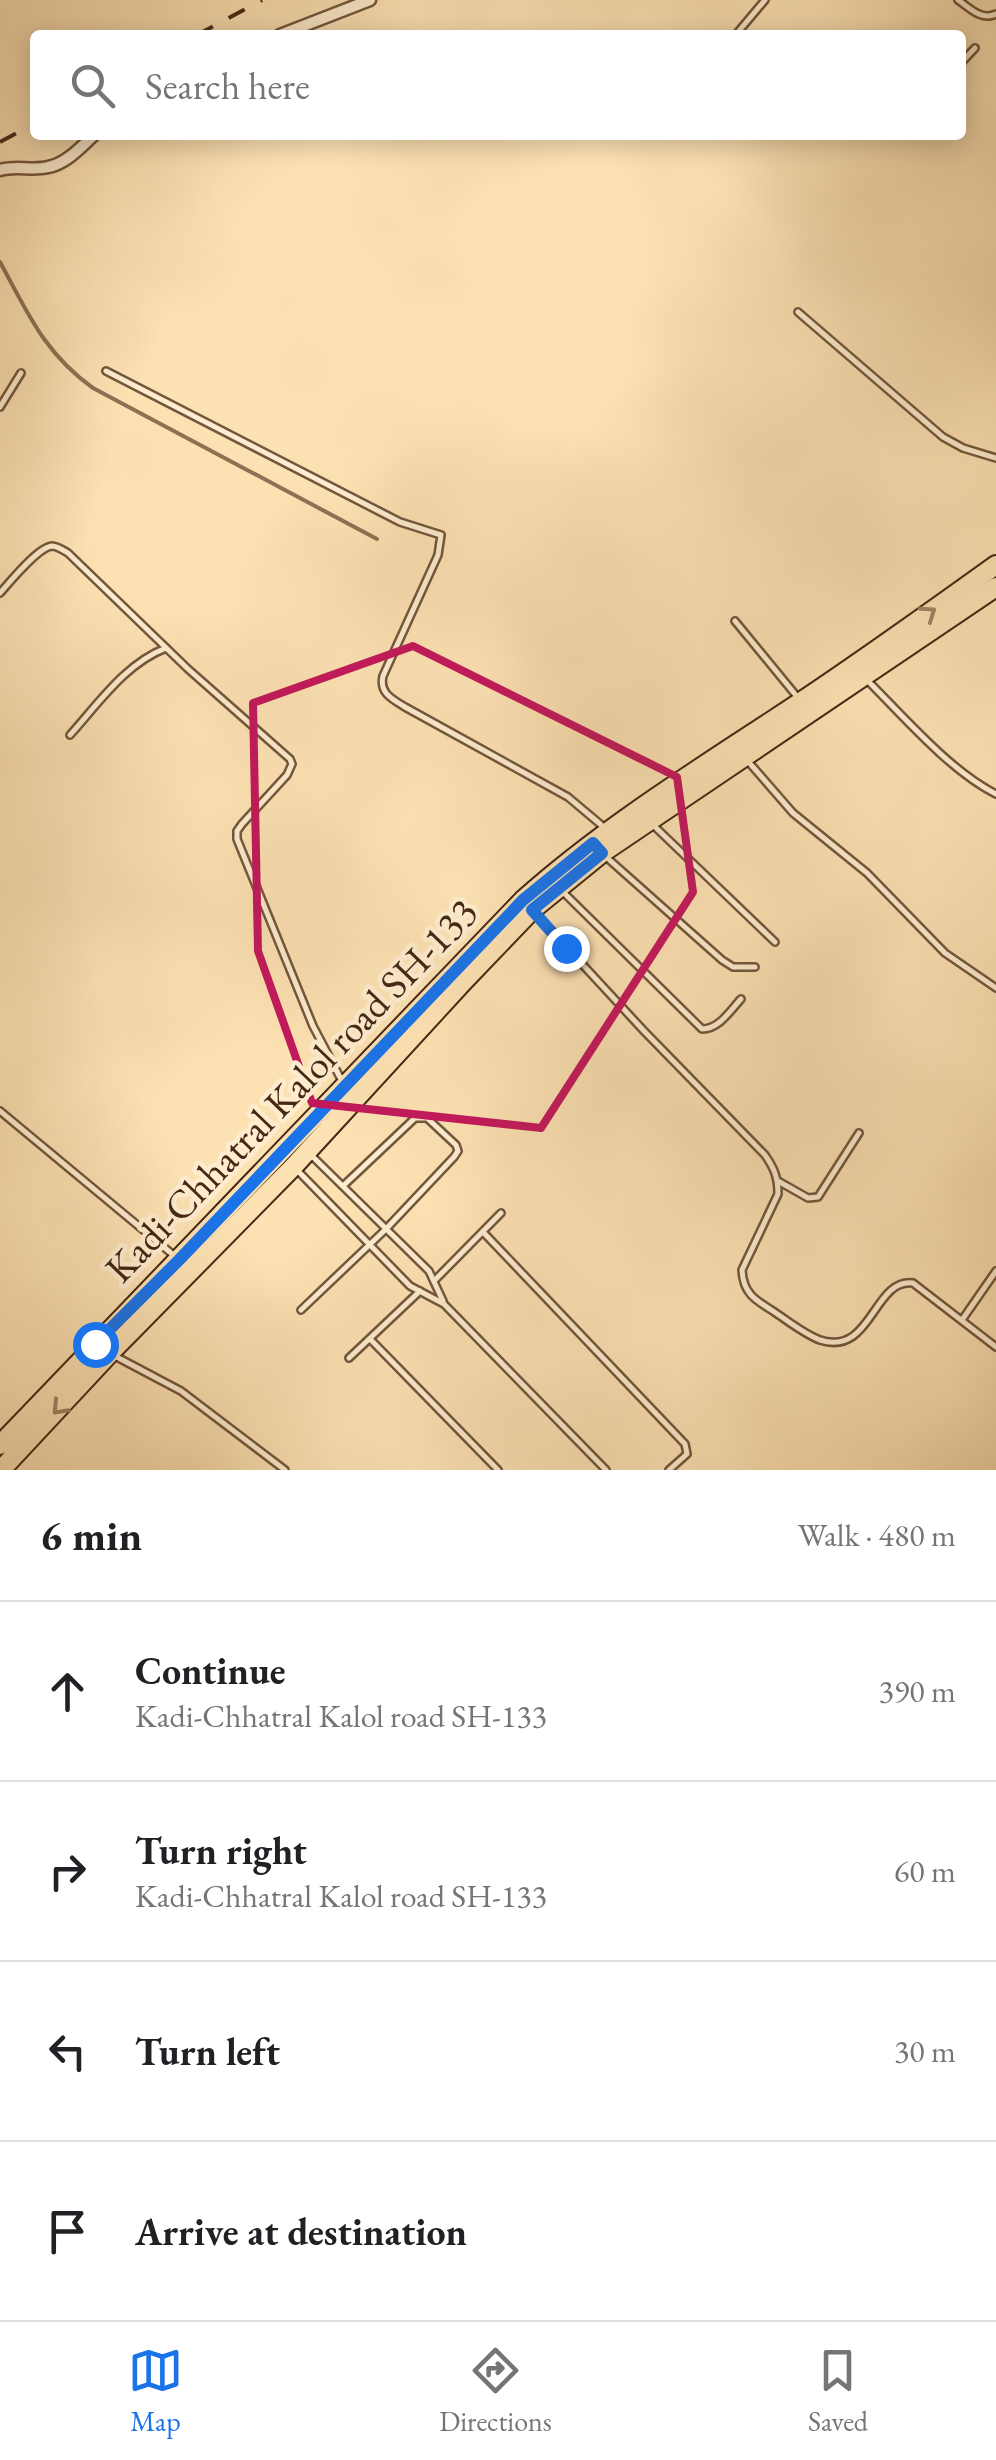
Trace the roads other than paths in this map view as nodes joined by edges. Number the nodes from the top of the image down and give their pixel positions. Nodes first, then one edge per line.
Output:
1 (370, 0) edge
2 (765, 0) edge
3 (958, 0) edge
4 (996, 14) edge
5 (293, 30) edge
6 (740, 30) edge
7 (975, 48) dead end
8 (966, 58) edge
9 (88, 140) edge
10 (0, 170) edge
11 (798, 312) dead end
12 (106, 370) dead end
13 (21, 373) dead end
14 (0, 407) edge
15 (996, 458) edge
16 (996, 566) edge
17 (996, 586) edge
18 (0, 593) edge
19 (735, 622) dead end
20 (166, 648) junction
21 (864, 677) junction
22 (801, 702) junction
23 (70, 735) dead end
24 (744, 757) junction
25 (996, 794) edge
26 (649, 821) junction
27 (608, 831) junction
28 (598, 848) junction
29 (559, 888) junction
30 (532, 910) junction
31 (775, 942) dead end
32 (756, 967) dead end
33 (996, 988) edge
34 (741, 999) dead end
35 (345, 1085) junction
36 (0, 1112) edge
37 (859, 1133) dead end
38 (307, 1151) junction
39 (294, 1166) junction
40 (778, 1181) junction
41 (343, 1186) junction
42 (501, 1213) dead end
43 (386, 1229) junction
44 (483, 1232) junction
45 (369, 1244) junction
46 (179, 1260) junction
47 (996, 1271) edge
48 (434, 1281) junction
49 (420, 1291) junction
50 (444, 1304) junction
51 (301, 1310) dead end
52 (962, 1320) junction
53 (370, 1339) junction
54 (996, 1346) edge
55 (110, 1354) junction
56 (349, 1358) dead end
57 (0, 1444) edge
58 (1, 1470) edge
59 (284, 1470) edge
60 (498, 1470) edge
61 (606, 1470) edge
62 (669, 1470) edge

1 - 5 street
2 - 6 lane
3 - 4 lane
7 - 8 lane
9 - 10 street
11 - 15 lane
12 - 27 lane
13 - 14 lane
22 -> 16 main road, Kadi-Chhatral Kalol road SH-133
17 - 21 main road, Kadi-Chhatral Kalol road SH-133
18 - 20 lane
19 - 22 lane
20 - 23 lane
20 - 35 lane
21 - 24 main road, Kadi-Chhatral Kalol road SH-133
21 - 25 lane
22 - 27 main road, Kadi-Chhatral Kalol road SH-133
24 - 26 main road, Kadi-Chhatral Kalol road SH-133
24 - 33 lane
26 - 28 main road, Kadi-Chhatral Kalol road SH-133
26 - 31 lane
27 - 28 main road, Kadi-Chhatral Kalol road SH-133
28 - 29 main road, Kadi-Chhatral Kalol road SH-133
28 - 32 lane
28 - 35 main road, Kadi-Chhatral Kalol road SH-133
29 - 30 main road, Kadi-Chhatral Kalol road SH-133
29 - 34 lane
30 - 38 main road, Kadi-Chhatral Kalol road SH-133
30 - 40 lane
35 - 46 main road, Kadi-Chhatral Kalol road SH-133
36 - 46 lane
37 - 40 lane
38 - 39 main road, Kadi-Chhatral Kalol road SH-133
38 - 41 lane
39 - 45 lane
39 - 55 main road, Kadi-Chhatral Kalol road SH-133
40 - 52 lane
41 - 43 lane
41 - 43 lane
42 - 44 lane
43 - 45 lane
43 - 48 lane
44 - 48 lane
44 - 62 lane
45 - 49 lane
45 - 51 lane
46 - 57 main road, Kadi-Chhatral Kalol road SH-133
47 - 52 lane
48 - 50 lane
49 - 50 lane
49 - 53 lane
50 - 61 lane
52 - 54 lane
53 - 56 lane
53 - 60 lane
55 -> 58 main road, Kadi-Chhatral Kalol road SH-133
55 - 59 lane

